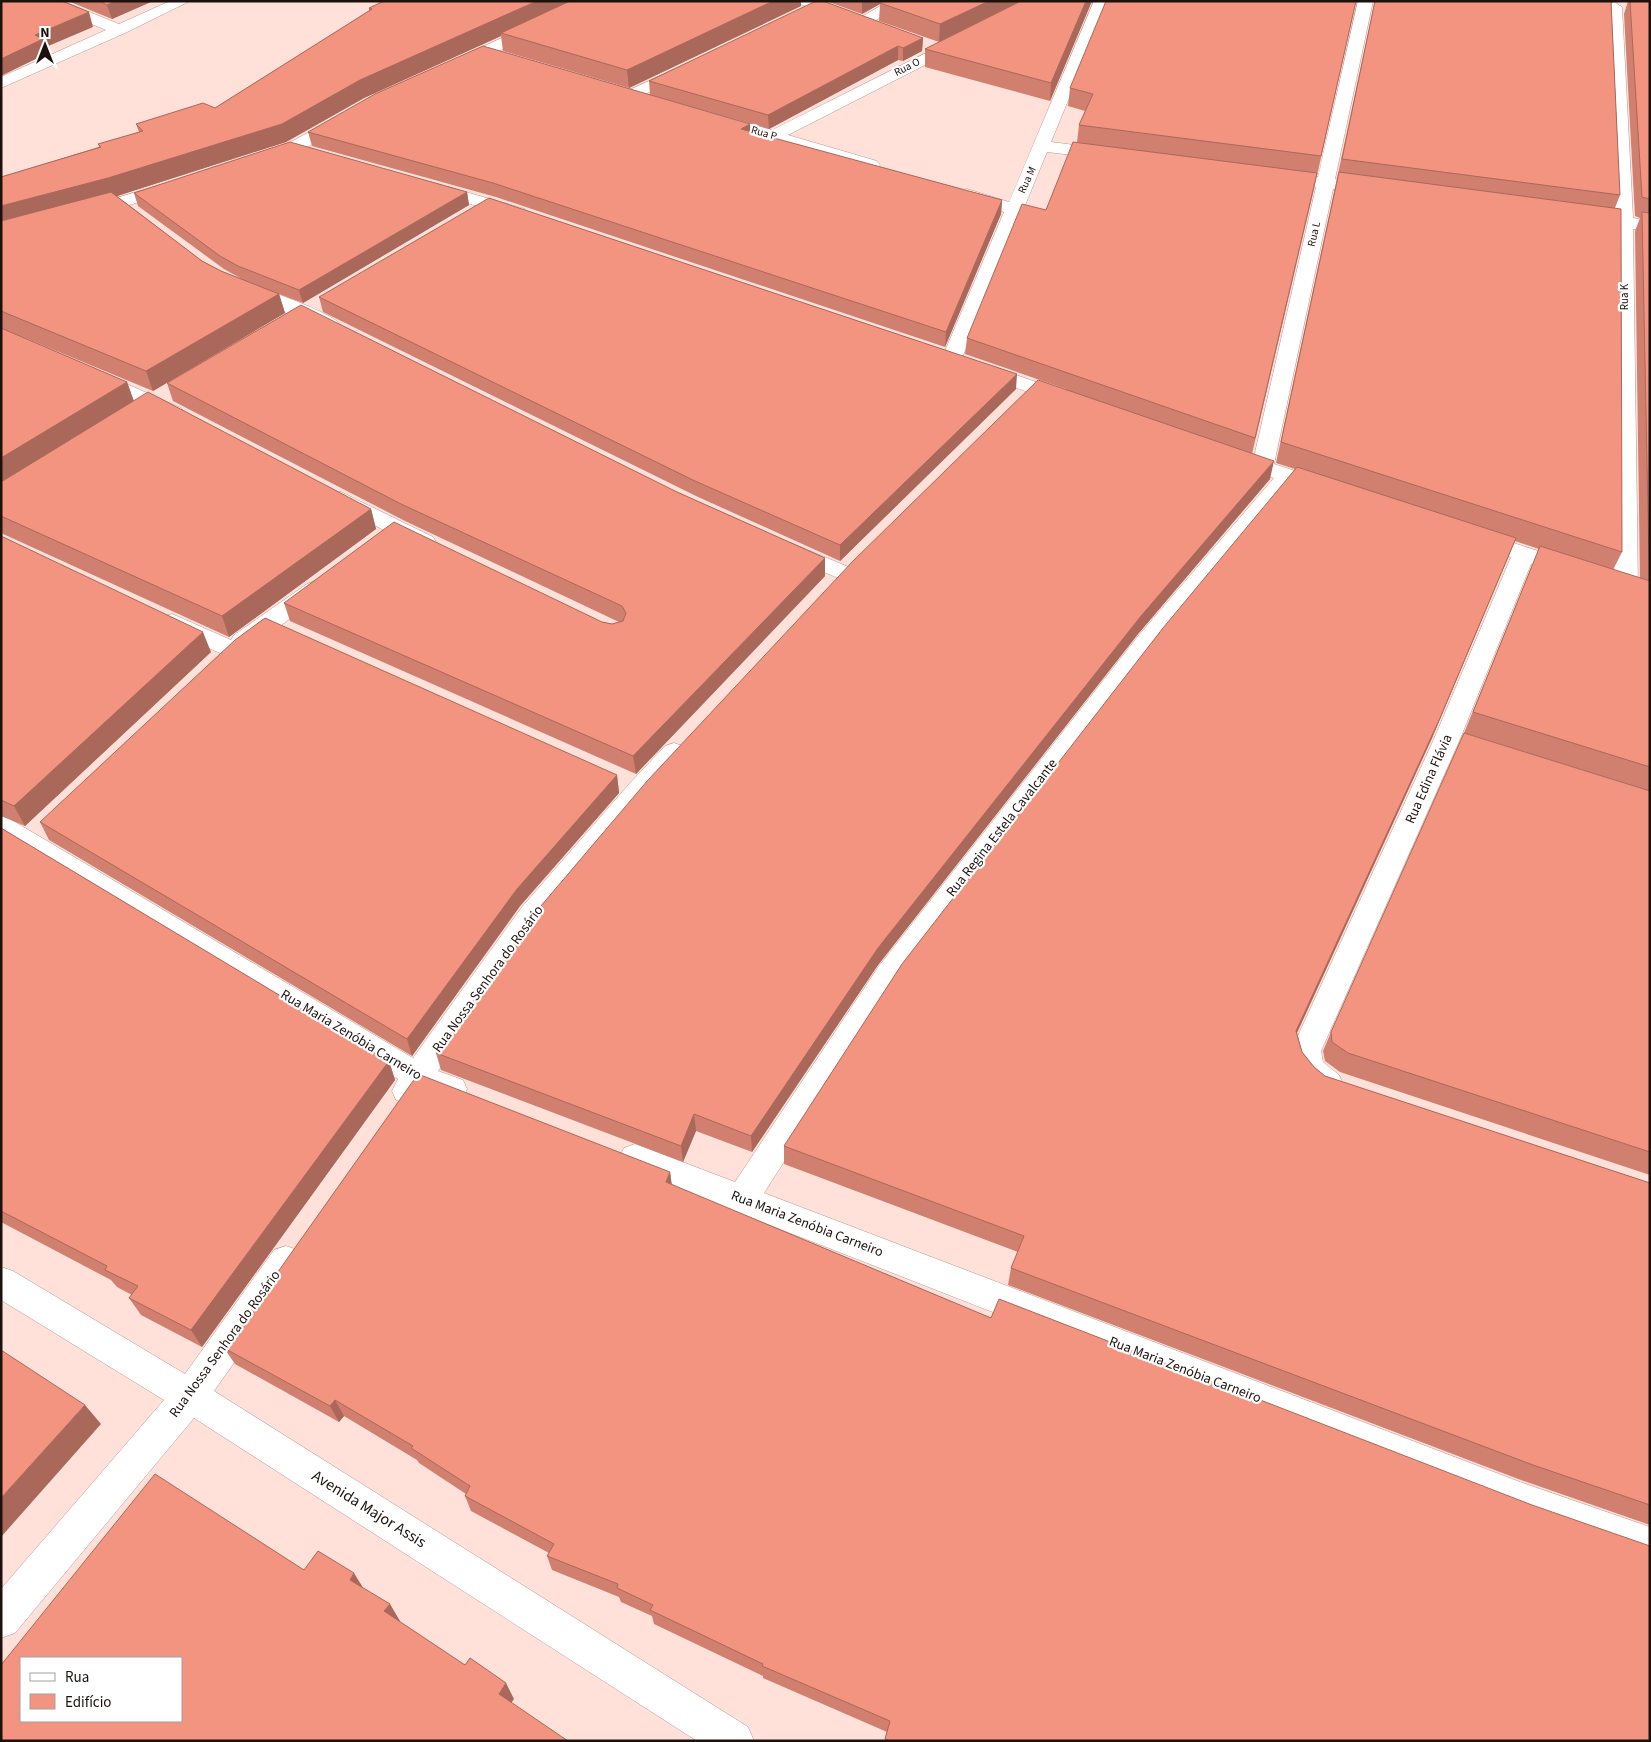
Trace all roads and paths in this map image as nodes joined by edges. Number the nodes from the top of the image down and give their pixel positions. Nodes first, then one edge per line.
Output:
1 (48, 1) edge
2 (184, 1) edge
3 (595, 1) edge
4 (900, 1) edge
5 (1102, 1) edge
6 (1366, 1) edge
7 (808, 7) edge
8 (1614, 7) dead end
9 (863, 22) junction
10 (880, 28) edge
11 (120, 30) junction
12 (974, 34) edge
13 (923, 44) edge
14 (940, 50) junction
15 (484, 52) junction
16 (511, 60) edge
17 (694, 65) edge
18 (440, 72) edge
19 (1, 83) edge
20 (613, 89) edge
21 (632, 95) junction
22 (660, 103) edge
23 (355, 112) edge
24 (697, 114) edge
25 (773, 136) junction
26 (1043, 146) junction
27 (292, 148) junction
28 (321, 156) edge
29 (1121, 156) edge
30 (247, 162) edge
31 (884, 170) edge
32 (1257, 174) edge
33 (414, 182) edge
34 (184, 183) edge
35 (1325, 183) junction
36 (949, 189) edge
37 (1393, 192) edge
38 (121, 203) junction
39 (489, 203) junction
40 (1014, 209) junction
41 (75, 215) edge
42 (1566, 215) edge
43 (464, 218) edge
44 (537, 219) edge
45 (143, 220) edge
46 (1624, 223) junction
47 (1650, 226) edge
48 (228, 282) edge
49 (312, 307) junction
50 (279, 326) edge
51 (348, 334) edge
52 (74, 368) edge
53 (1032, 387) junction
54 (1088, 407) edge
55 (1011, 408) edge
56 (189, 419) edge
57 (1216, 451) edge
58 (1262, 467) junction
59 (1287, 476) junction
60 (327, 492) edge
61 (1344, 495) edge
62 (1458, 532) edge
63 (774, 542) edge
64 (440, 549) edge
65 (864, 553) edge
66 (1524, 554) junction
67 (843, 573) junction
68 (333, 576) edge
69 (823, 595) edge
70 (152, 612) edge
71 (270, 623) junction
72 (297, 635) edge
73 (694, 732) edge
74 (1, 826) edge
75 (418, 1076) junction
76 (1357, 1094) edge
77 (483, 1101) edge
78 (395, 1108) edge
79 (603, 1146) edge
80 (742, 1199) junction
81 (298, 1244) edge
82 (1, 1282) edge
83 (190, 1396) junction
84 (1650, 1546) edge
85 (1, 1619) edge
86 (734, 1741) edge

1 - 11 street
2 - 11 street
3 - 15 street
4 - 9 street
5 - 26 street, Rua M
6 - 35 street, Rua L
7 - 9 street
8 - 46 street, Rua K
9 - 10 street
11 - 19 street
12 - 14 street, Rua O
13 - 14 street
14 - 25 street, Rua O
15 - 16 street
15 - 18 street
17 - 21 street
20 - 21 street
21 - 22 street
23 - 27 street
24 - 25 street, Rua P
25 - 31 street, Rua P
26 - 29 street
26 - 40 street, Rua M
27 - 28 street
27 - 30 street
32 - 35 street
33 - 39 street
34 - 38 street
35 - 37 street
35 - 58 street, Rua L
36 - 40 street
38 - 41 street
38 - 45 street
39 - 43 street
39 - 44 street
40 - 53 street, Rua M
42 - 46 street
46 - 47 street
46 - 66 street, Rua K
48 - 49 street
49 - 50 street
49 - 51 street
52 - 56 street
53 - 54 street
53 - 55 street
57 - 58 street
58 - 59 street
59 - 61 street
59 - 80 street, Rua Regina Estela Cavalcante
60 - 64 street
62 - 66 street
63 - 67 street
65 - 67 street
66 - 76 street, Rua Edina Flávia
67 - 69 street
68 - 71 street
70 - 71 street
71 - 72 street
73 - 75 street, Rua Nossa Senhora do Rosário
74 - 75 street, Rua Maria Zenóbia Carneiro
75 - 77 street, Rua Maria Zenóbia Carneiro
75 - 78 street, Rua Nossa Senhora do Rosário
79 - 80 street, Rua Maria Zenóbia Carneiro
80 - 84 street, Rua Maria Zenóbia Carneiro
81 - 83 street, Rua Nossa Senhora do Rosário
82 - 83 street, Avenida Major Assis
83 - 85 street, Rua Nossa Senhora do Rosário
83 - 86 street, Avenida Major Assis

